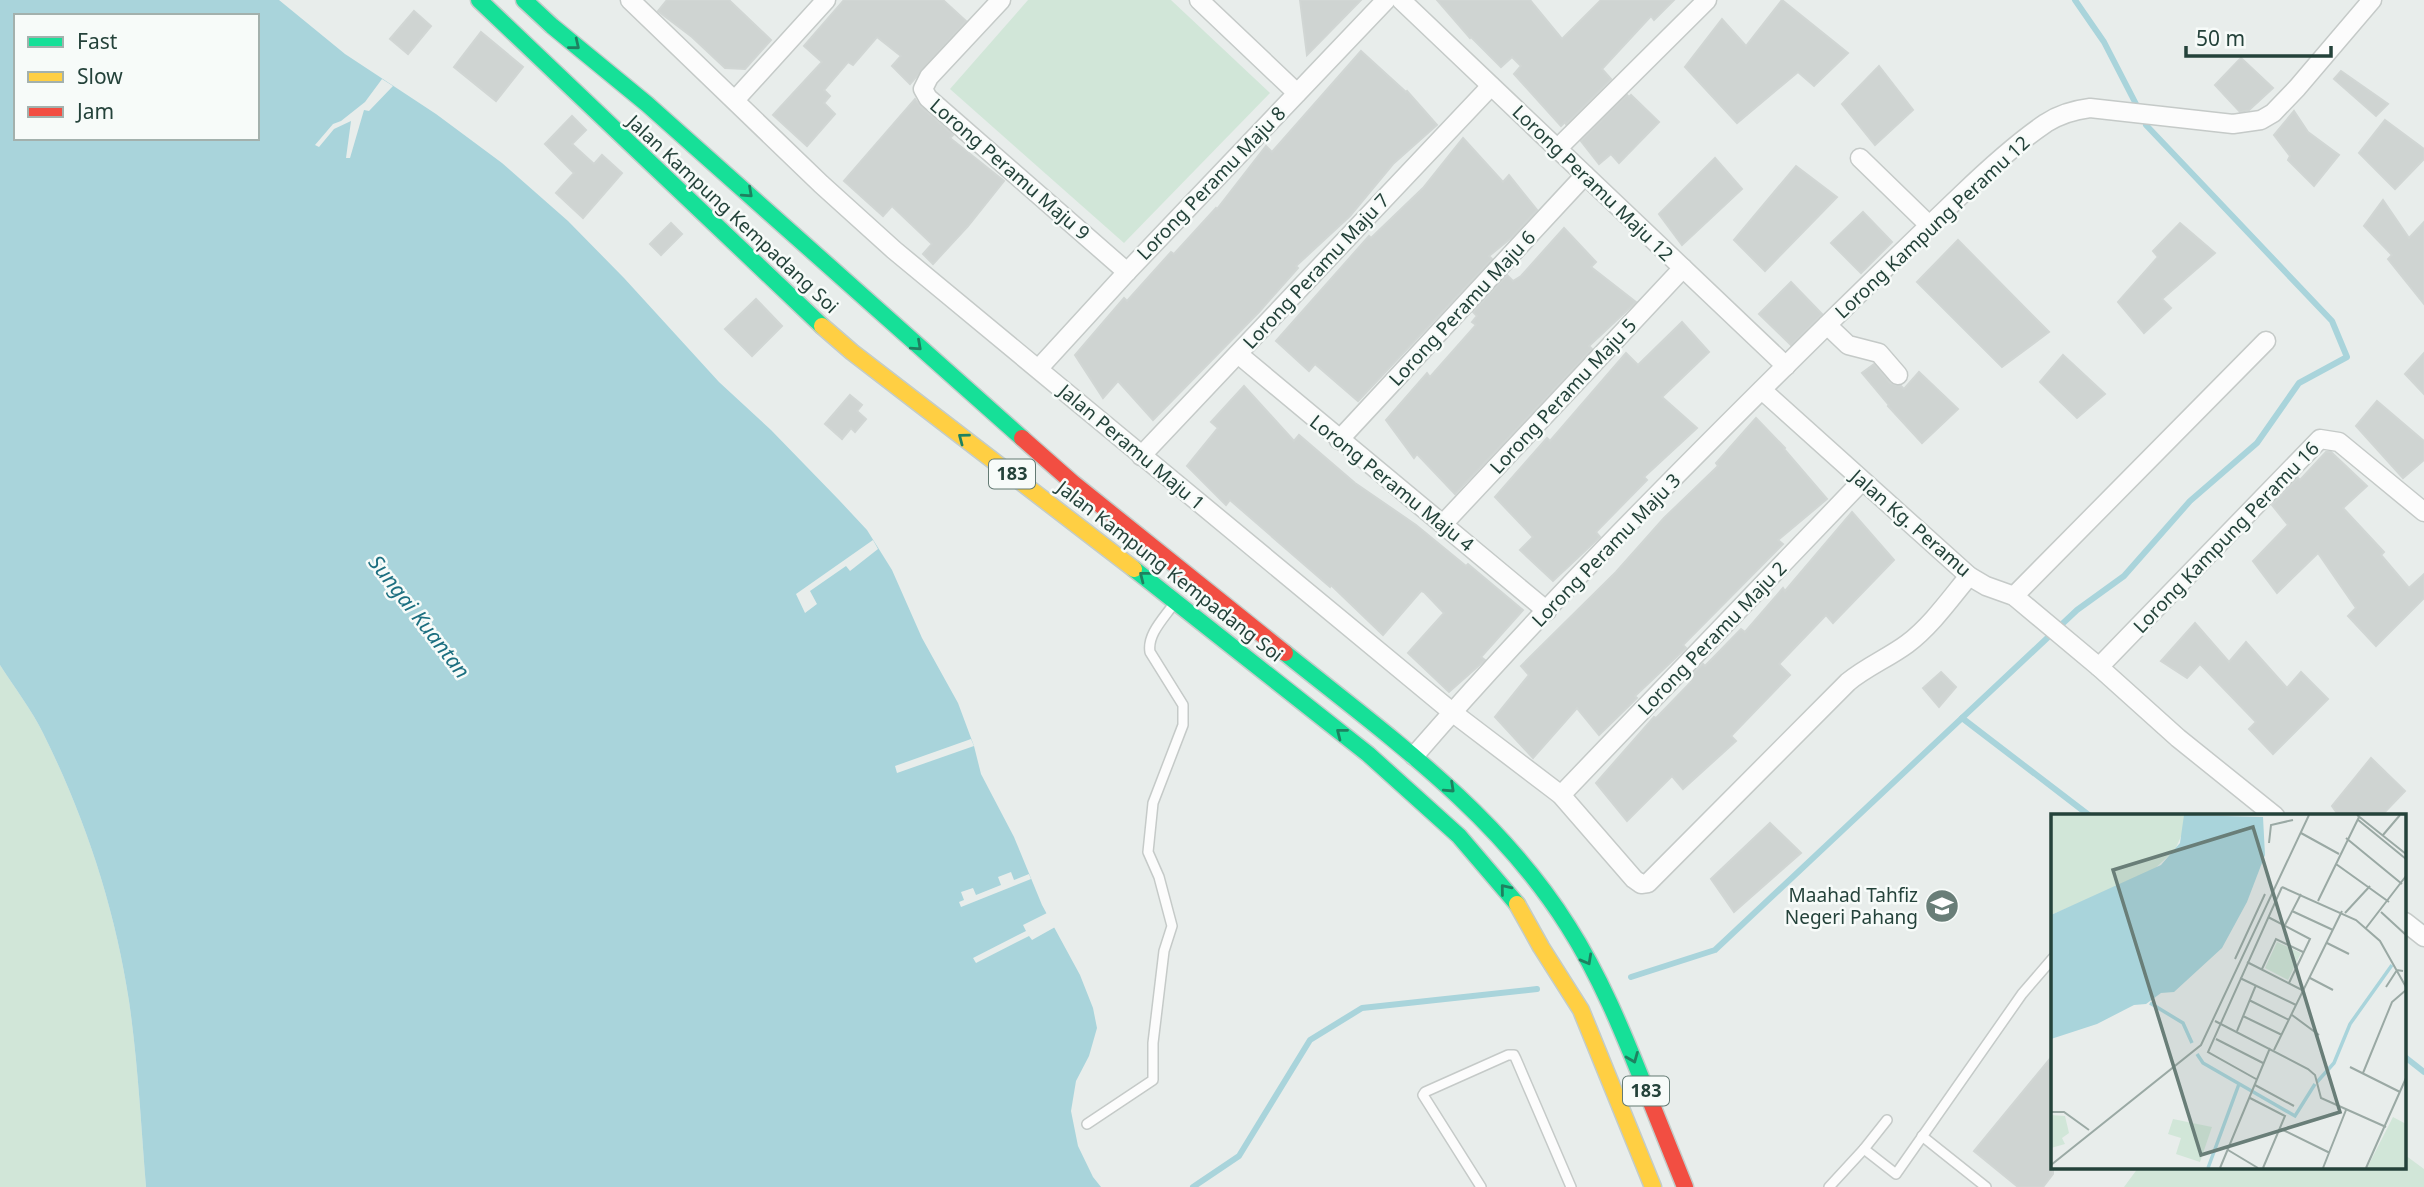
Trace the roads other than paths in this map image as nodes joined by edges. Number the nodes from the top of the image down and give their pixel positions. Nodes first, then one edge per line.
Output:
1 (479, 0) edge
2 (524, 0) edge
3 (630, 0) edge
4 (826, 0) edge
5 (1001, 0) edge
6 (1199, 0) edge
7 (1386, 0) edge
8 (1401, 0) edge
9 (1707, 0) edge
10 (2372, 0) edge
11 (1491, 86) junction
12 (1297, 93) junction
13 (735, 100) junction
14 (1558, 148) junction
15 (1860, 158) dead end
16 (1585, 175) junction
17 (1929, 226) junction
18 (1683, 268) junction
19 (1127, 272) junction
20 (852, 286) junction
21 (816, 321) junction
22 (1827, 325) junction
23 (2266, 341) dead end
24 (1238, 354) junction
25 (1786, 366) junction
26 (1039, 368) junction
27 (1898, 375) dead end
28 (1762, 390) junction
29 (1339, 440) junction
30 (1141, 456) junction
31 (1862, 481) junction
32 (2420, 501) edge
33 (1443, 524) junction
34 (1969, 576) junction
35 (2014, 596) junction
36 (1176, 601) junction
37 (1547, 611) junction
38 (2099, 667) junction
39 (1452, 712) junction
40 (1415, 756) junction
41 (1561, 795) junction
42 (2273, 814) edge
43 (2406, 923) edge
44 (2424, 937) edge
45 (2051, 960) edge
46 (1887, 1120) dead end
47 (1087, 1124) dead end
48 (1922, 1136) junction
49 (1864, 1149) junction
50 (1481, 1187) edge
51 (1571, 1187) edge
52 (1653, 1187) edge
53 (1685, 1187) edge
54 (1829, 1187) edge
55 (1986, 1187) edge

1 - 21 highway, Jalan Kampung Kempadang Soi / 183
2 -> 20 highway, Jalan Kampung Kempadang Soi / 183
3 - 13 street, Jalan Peramu Maju 1
4 - 13 street
5 - 19 street, Lorong Peramu Maju 9
6 - 12 street
7 - 12 street, Lorong Peramu Maju 8
8 - 11 street, Lorong Peramu Maju 12
9 - 14 street
10 - 17 street, Lorong Kampung Peramu 12
11 - 14 street, Lorong Peramu Maju 12
11 - 24 street, Lorong Peramu Maju 7
12 - 19 street, Lorong Peramu Maju 8
13 - 26 street, Jalan Peramu Maju 1
14 - 16 street, Lorong Peramu Maju 12
15 - 17 street
16 - 18 street, Lorong Peramu Maju 12
16 - 29 street, Lorong Peramu Maju 6
17 - 22 street, Lorong Kampung Peramu 12
18 - 25 street, Lorong Peramu Maju 12
18 - 33 street, Lorong Peramu Maju 5
19 - 26 street, Lorong Peramu Maju 8
20 - 21 highway
20 -> 40 highway, Jalan Kampung Kempadang Soi / 183
36 -> 21 highway, Jalan Kampung Kempadang Soi / 183
22 - 25 street, Lorong Kampung Peramu 12
22 - 27 street
23 - 35 street
24 - 29 street, Lorong Peramu Maju 4
24 - 30 street, Lorong Peramu Maju 7
25 - 28 street, Lorong Kampung Peramu 12
26 - 30 street, Jalan Peramu Maju 1
28 - 31 street, Jalan Kg. Peramu
28 - 37 street, Lorong Peramu Maju 3
29 - 33 street, Lorong Peramu Maju 4
30 - 39 street, Jalan Peramu Maju 1
31 - 34 street, Jalan Kg. Peramu
31 - 41 street, Lorong Peramu Maju 2
32 - 38 street, Lorong Kampung Peramu 16
33 - 37 street, Lorong Peramu Maju 4
34 - 35 street, Jalan Kg. Peramu
34 - 41 street, Jalan Peramu Maju 1
35 - 38 street, Jalan Kg. Peramu
36 - 47 lane
52 -> 36 highway, Jalan Kampung Kempadang Soi / 183
37 - 39 street, Lorong Peramu Maju 3
38 - 42 street, Jalan Kg. Peramu
39 - 40 street, Lorong Peramu Maju 3
39 - 41 street, Jalan Peramu Maju 1
40 -> 53 highway, Jalan Kampung Kempadang Soi / 183
43 - 44 street
45 - 48 lane
46 - 49 lane
48 - 49 lane
48 - 55 lane
49 - 54 lane
50 - 51 lane

